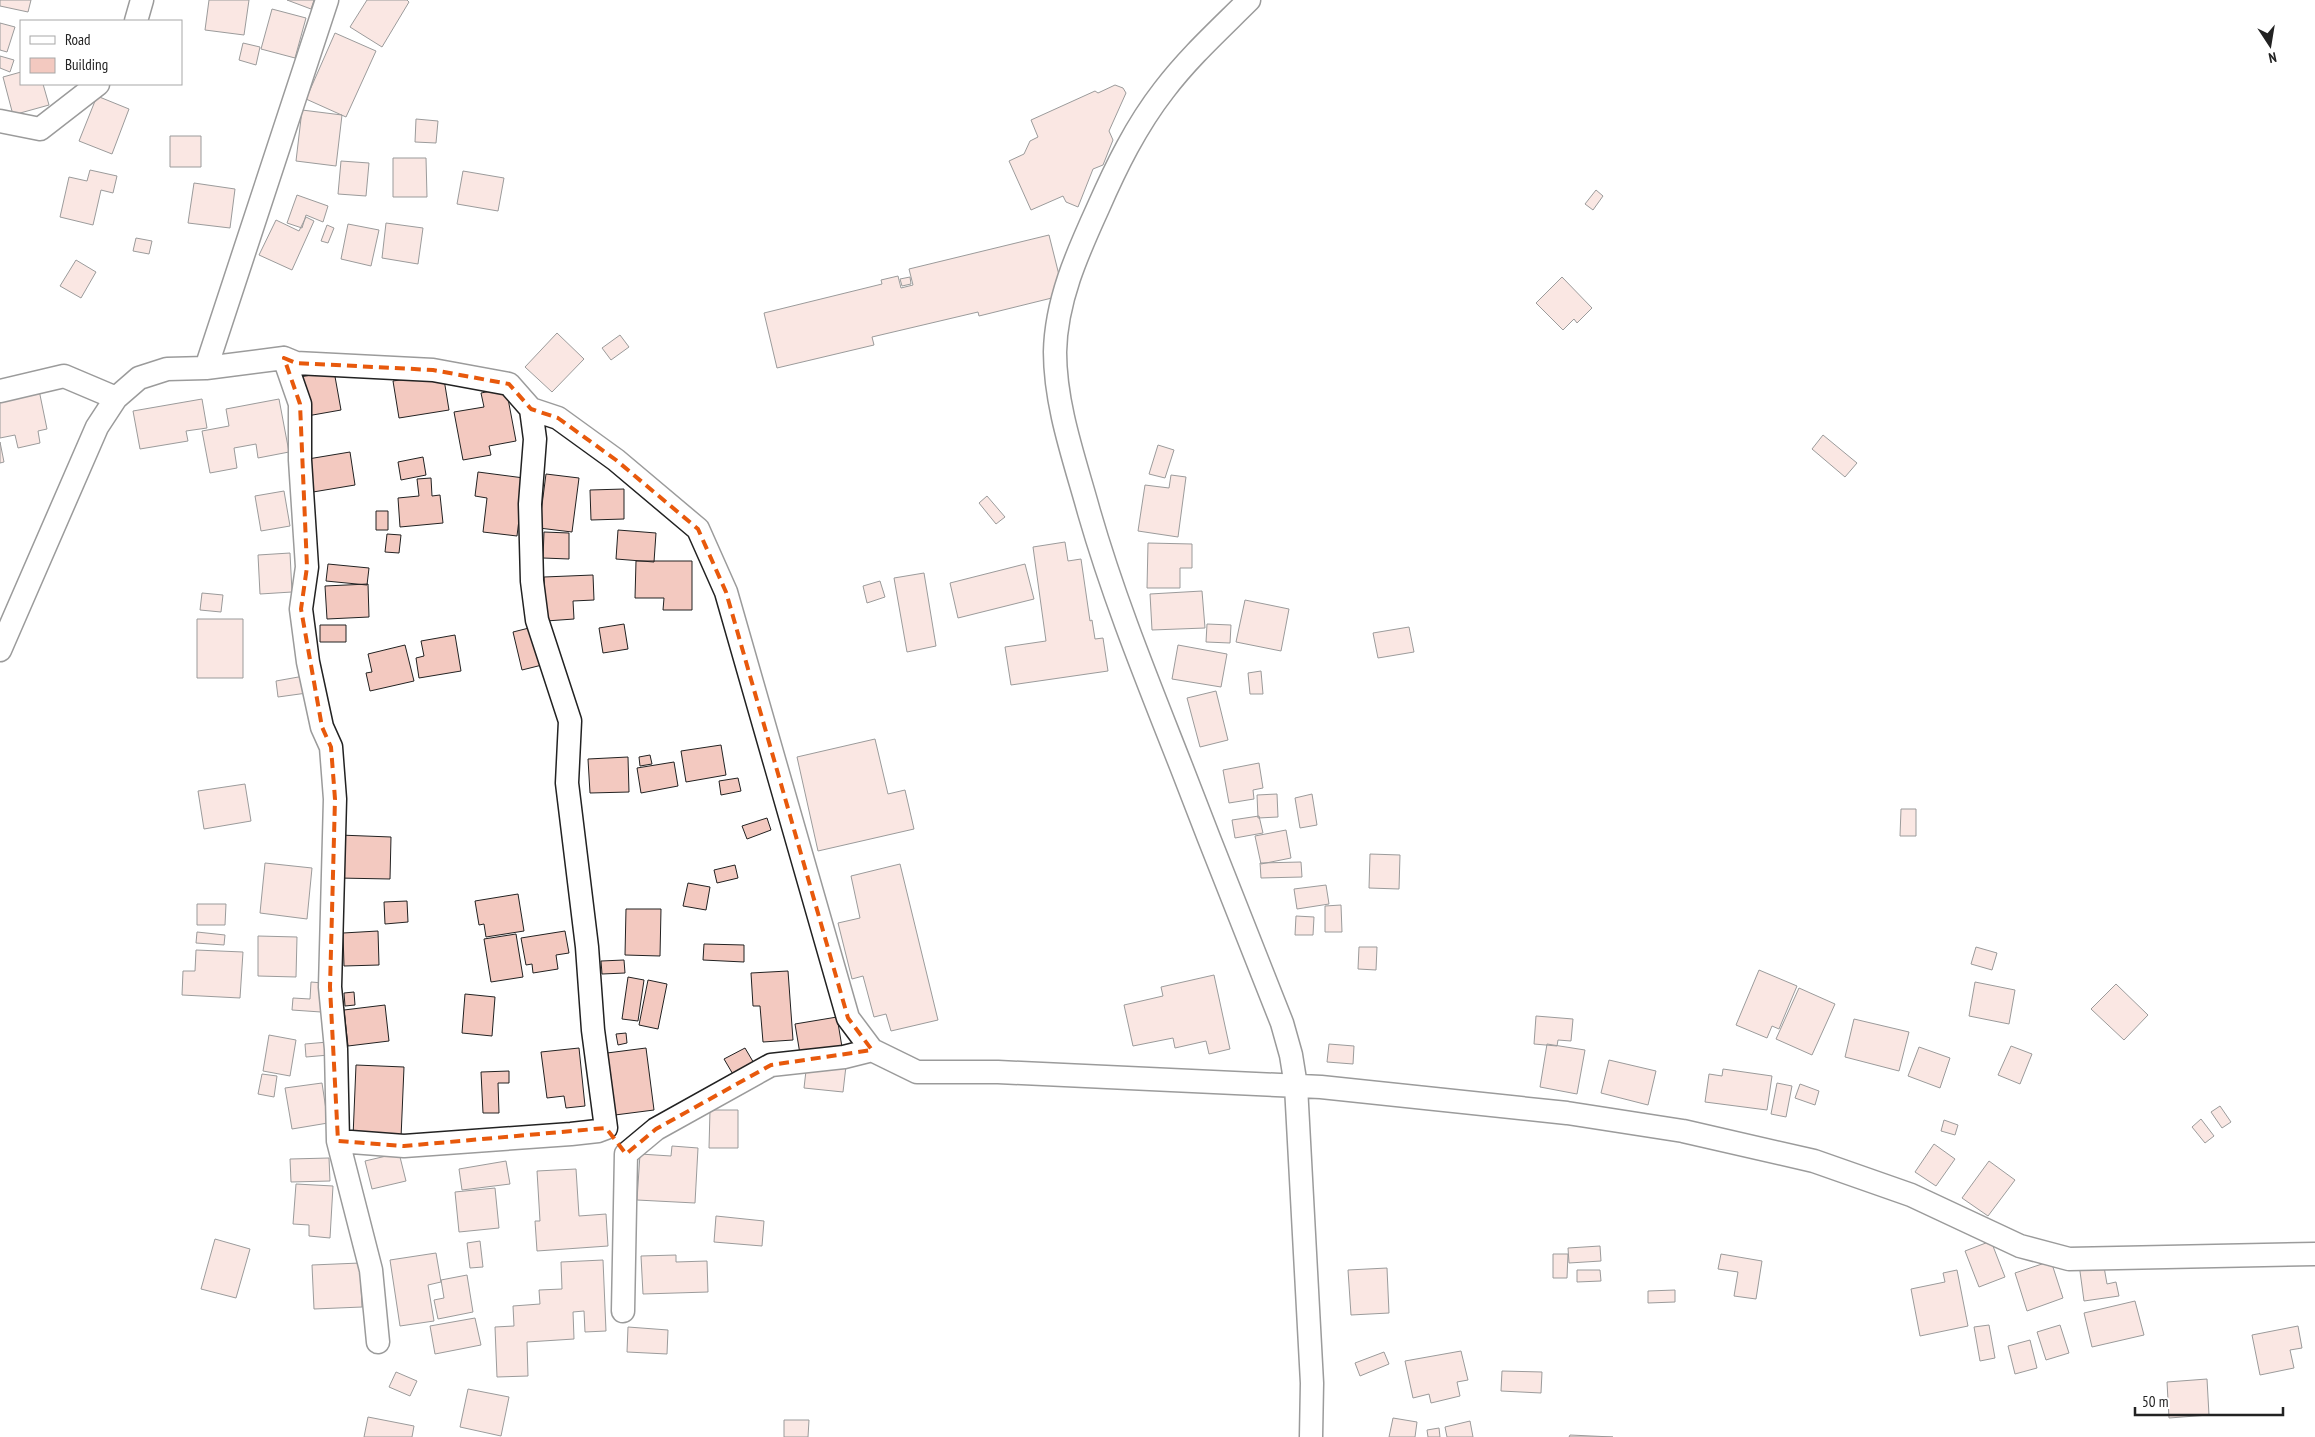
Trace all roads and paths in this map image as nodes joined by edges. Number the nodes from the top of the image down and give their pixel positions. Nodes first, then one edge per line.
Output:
1 (142, 0) edge
2 (327, 0) edge
3 (1249, 0) edge
4 (136, 20) edge
5 (97, 85) edge
6 (0, 121) edge
7 (284, 358) junction
8 (206, 368) junction
9 (0, 391) edge
10 (116, 398) junction
11 (532, 408) junction
12 (0, 650) edge
13 (872, 1050) junction
14 (1296, 1086) junction
15 (606, 1128) junction
16 (338, 1141) junction
17 (626, 1154) junction
18 (2315, 1254) edge
19 (623, 1311) dead end
20 (378, 1342) dead end
21 (1311, 1437) edge

1 - 4 street
2 - 8 street
3 - 14 street
5 - 6 street
7 - 8 street
7 - 11 street
7 - 16 street
8 - 10 street
9 - 10 street
10 - 12 street
11 - 13 street
11 - 15 street
13 - 14 street
13 - 17 street
14 - 18 street
14 - 21 street
15 - 16 street
15 - 17 street
16 - 20 street
17 - 19 street

